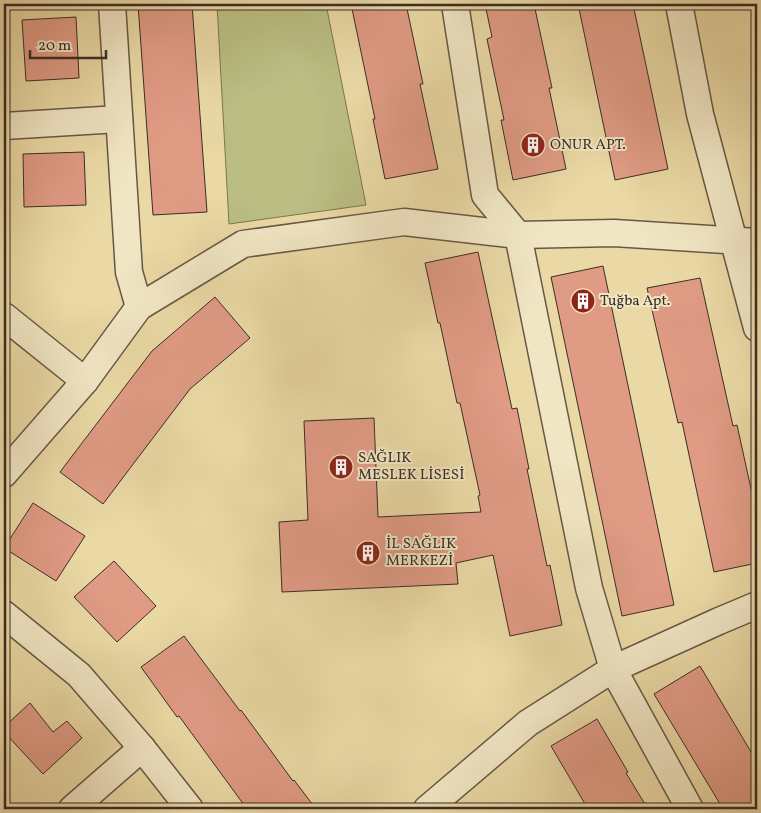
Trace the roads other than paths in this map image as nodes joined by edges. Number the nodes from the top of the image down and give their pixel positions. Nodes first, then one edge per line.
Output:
1 (112, 4) edge
2 (455, 4) edge
3 (679, 4) edge
4 (119, 119) junction
5 (4, 126) edge
6 (518, 235) junction
7 (746, 242) edge
8 (139, 307) junction
9 (4, 316) edge
10 (757, 328) edge
11 (84, 382) junction
12 (4, 474) edge
13 (757, 606) edge
14 (4, 614) edge
15 (613, 669) junction
16 (142, 748) junction
17 (72, 809) edge
18 (190, 809) edge
19 (427, 809) edge
20 (690, 809) edge

1 - 4 street
2 - 6 street
3 - 7 street
4 - 5 street
4 - 8 street
6 - 7 street
6 - 8 street
6 - 15 street
7 - 10 street
8 - 11 street
9 - 11 street
11 - 12 street
13 - 15 street
14 - 16 street
15 - 19 street
15 - 20 street
16 - 17 street
16 - 18 street

